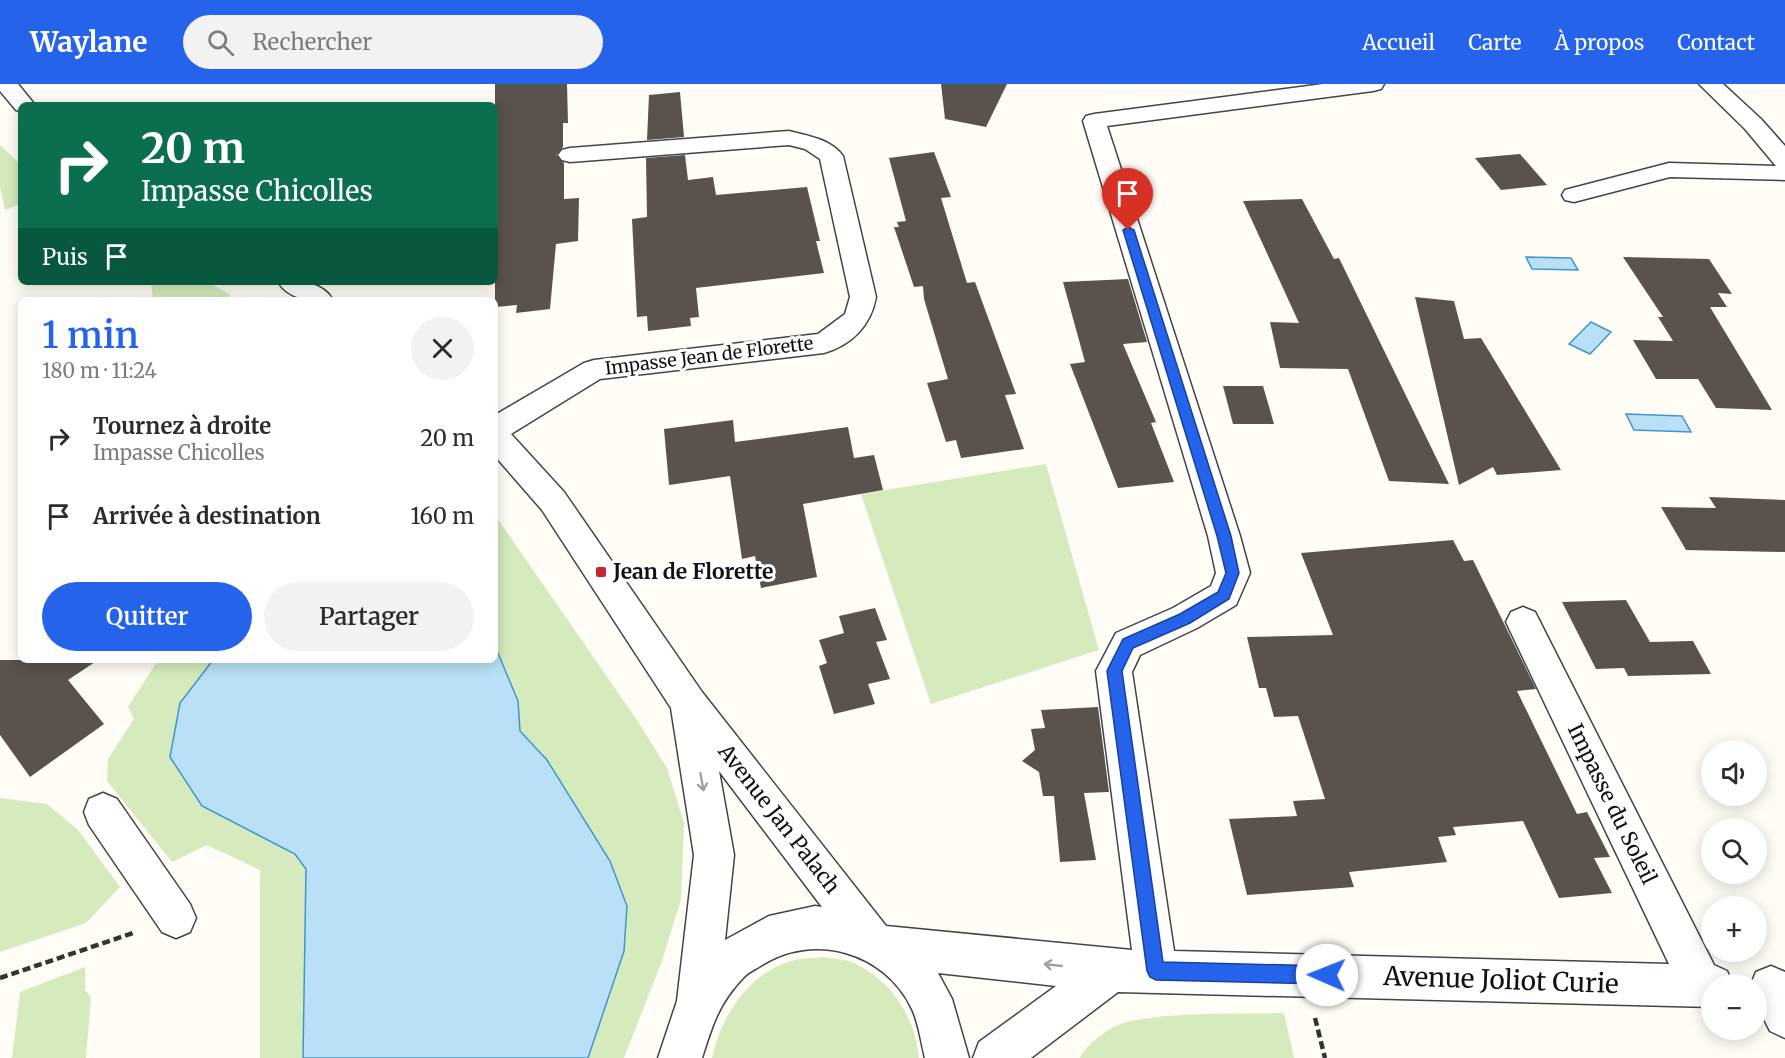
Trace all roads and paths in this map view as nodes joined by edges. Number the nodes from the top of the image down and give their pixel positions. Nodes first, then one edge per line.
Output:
1 (6, 84) edge
2 (1373, 84) edge
3 (1710, 84) edge
4 (21, 102) edge
5 (570, 155) dead end
6 (1785, 160) edge
7 (1785, 173) edge
8 (1574, 195) dead end
9 (296, 285) edge
10 (315, 297) edge
11 (498, 427) edge
12 (498, 439) edge
13 (1523, 622) dead end
14 (689, 704) junction
15 (103, 812) dead end
16 (176, 918) joint
17 (879, 941) junction
18 (1112, 971) junction
19 (1156, 971) junction
20 (1701, 975) edge
21 (0, 978) edge
22 (1701, 985) edge
23 (697, 999) junction
24 (1025, 1045) edge
25 (680, 1058) edge
26 (947, 1058) edge
27 (995, 1058) edge

1 - 4 street
2 - 19 street
3 - 6 street
5 - 11 street, Impasse Jean de Florette
7 - 8 street
9 - 10 street
12 - 14 street, Avenue Jan Palach
13 - 20 street, Impasse du Soleil
14 - 17 street, Avenue Jan Palach
14 -> 23 street, Avenue Jan Palach
15 - 16 street
16 - 21 path
18 -> 17 street, Avenue Joliot Curie
17 - 23 street, Avenue Joliot Curie
17 - 26 street, Avenue Jan Palach
18 - 19 street, Avenue Joliot Curie
18 - 24 street
19 - 22 street, Avenue Joliot Curie
23 - 25 street
24 - 27 street

